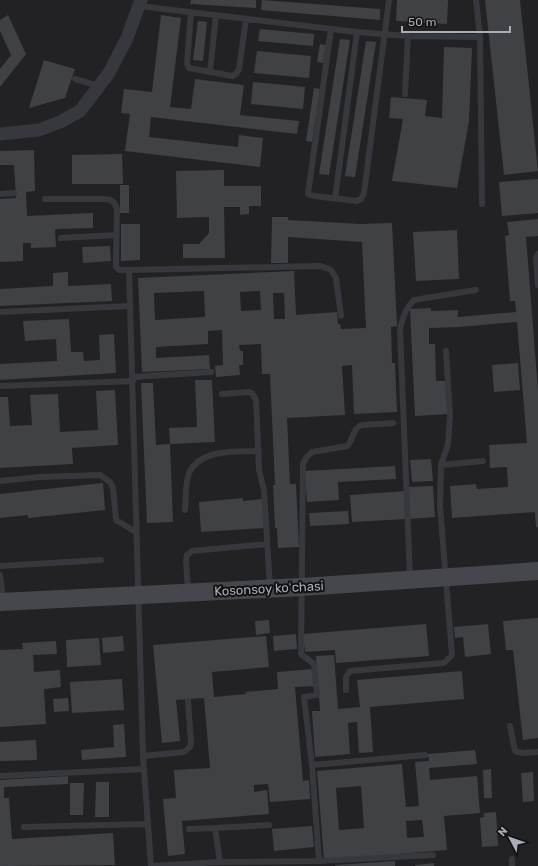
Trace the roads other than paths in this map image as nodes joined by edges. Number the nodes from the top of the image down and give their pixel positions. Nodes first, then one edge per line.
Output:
1 (388, 0) edge
2 (476, 0) edge
3 (140, 3) edge
4 (191, 12) junction
5 (216, 15) junction
6 (246, 19) junction
7 (331, 29) junction
8 (357, 32) junction
9 (385, 34) junction
10 (408, 36) junction
11 (480, 37) junction
12 (210, 72) junction
13 (75, 79) dead end
14 (99, 86) junction
15 (405, 94) dead end
16 (0, 134) edge
17 (14, 193) dead end
18 (0, 194) edge
19 (335, 199) junction
20 (45, 200) dead end
21 (482, 204) dead end
22 (116, 236) junction
23 (61, 238) dead end
24 (538, 254) edge
25 (128, 270) junction
26 (538, 285) edge
27 (476, 290) dead end
28 (129, 306) junction
29 (0, 312) edge
30 (341, 316) dead end
31 (446, 351) dead end
32 (211, 372) dead end
33 (132, 379) junction
34 (0, 386) edge
35 (222, 394) dead end
36 (393, 423) dead end
37 (259, 451) junction
38 (483, 461) dead end
39 (441, 465) junction
40 (0, 481) edge
41 (185, 510) dead end
42 (136, 532) junction
43 (268, 544) junction
44 (101, 560) dead end
45 (0, 566) edge
46 (538, 571) edge
47 (0, 575) edge
48 (446, 577) junction
49 (410, 580) junction
50 (302, 587) junction
51 (270, 589) junction
52 (188, 592) junction
53 (138, 594) junction
54 (1, 602) edge
55 (346, 690) dead end
56 (188, 701) dead end
57 (510, 726) dead end
58 (538, 752) edge
59 (425, 755) dead end
60 (144, 756) junction
61 (312, 765) junction
62 (144, 769) junction
63 (0, 776) edge
64 (148, 824) junction
65 (269, 825) dead end
66 (24, 827) dead end
67 (215, 828) junction
68 (190, 829) dead end
69 (434, 855) dead end
70 (512, 859) dead end
71 (319, 861) junction
72 (220, 862) junction
73 (151, 866) edge
74 (512, 866) edge

1 - 9 lane
2 - 11 lane
3 - 4 lane
3 - 14 street
4 - 5 lane
4 - 12 lane
5 - 6 lane
5 - 12 lane
6 - 7 lane
6 - 12 lane
7 - 8 lane
7 - 19 lane
8 - 9 lane
8 - 19 lane
9 - 10 lane
9 - 19 lane
10 - 11 lane
10 - 15 lane
11 - 21 lane
13 - 14 lane
14 - 16 street
17 - 18 lane
20 - 22 lane
22 - 23 lane
22 - 25 lane
24 - 26 lane
25 - 28 lane
25 - 30 lane
27 - 49 lane
28 - 29 lane
28 - 33 lane
31 - 39 lane
32 - 33 lane
33 - 34 lane
33 - 42 lane
35 - 37 lane
36 - 50 lane
37 - 41 lane
37 - 43 lane
38 - 39 lane
39 - 48 lane
40 - 42 lane
42 - 53 lane
43 - 51 lane
43 - 52 lane
44 - 45 lane
46 - 48 main road, Kosonsoy koʻchasi
47 - 54 lane
48 - 49 main road, Kosonsoy koʻchasi
48 - 55 lane
49 - 50 main road, Kosonsoy koʻchasi
50 - 51 main road, Kosonsoy koʻchasi
50 - 61 lane
51 - 52 main road, Kosonsoy koʻchasi
52 - 53 main road, Kosonsoy koʻchasi
53 - 54 main road, Kosonsoy koʻchasi
53 - 60 lane
56 - 60 lane
57 - 58 lane
59 - 61 lane
60 - 62 lane
61 - 71 lane
62 - 63 lane
62 - 64 lane
64 - 66 lane
64 - 73 lane
65 - 67 lane
67 - 68 lane
67 - 72 lane
69 - 71 lane
70 - 74 lane
71 - 72 lane
72 - 73 lane

